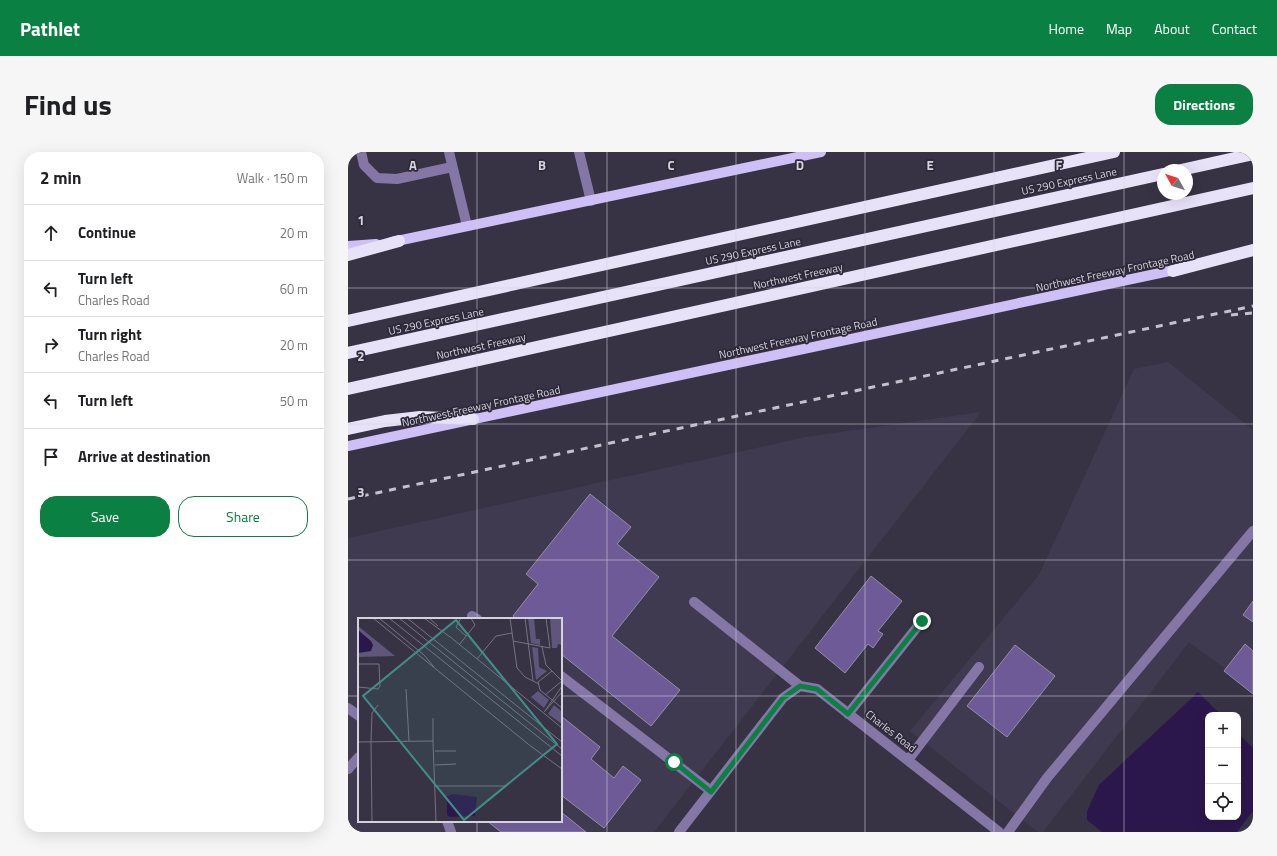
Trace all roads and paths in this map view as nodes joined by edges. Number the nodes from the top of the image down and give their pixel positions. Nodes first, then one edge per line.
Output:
1 (361, 152) edge
2 (449, 152) edge
3 (579, 152) edge
4 (821, 152) edge
5 (1114, 152) edge
6 (1253, 154) edge
7 (452, 167) junction
8 (1193, 167) edge
9 (1157, 175) edge
10 (1253, 188) edge
11 (590, 201) junction
12 (467, 226) junction
13 (399, 241) junction
14 (348, 246) edge
15 (1253, 250) edge
16 (1253, 254) edge
17 (348, 255) edge
18 (1173, 271) junction
19 (348, 321) edge
20 (348, 354) edge
21 (348, 388) edge
22 (473, 419) junction
23 (348, 429) edge
24 (348, 446) edge
25 (1253, 530) edge
26 (694, 602) dead end
27 (922, 621) dead end
28 (979, 667) dead end
29 (562, 677) edge
30 (800, 686) junction
31 (348, 708) edge
32 (848, 714) junction
33 (358, 715) edge
34 (358, 758) edge
35 (908, 760) junction
36 (348, 769) edge
37 (711, 792) junction
38 (447, 822) edge
39 (451, 832) edge
40 (679, 832) edge
41 (999, 832) edge
42 (1008, 832) edge

1 - 7 street
2 - 7 street
3 - 11 street
4 - 11 main road
5 - 19 highway
6 - 8 highway
7 - 12 street
9 - 20 highway, US 290 Express Lane
10 - 21 highway, Northwest Freeway
11 - 12 main road
12 - 13 main road
13 - 14 main road
13 - 17 highway
15 - 18 highway
16 - 18 main road, Northwest Freeway Frontage Road
18 - 22 main road, Northwest Freeway Frontage Road
22 - 23 highway
22 - 24 main road, Northwest Freeway Frontage Road
25 - 42 street
26 - 30 street
27 - 32 street
28 - 35 street
29 - 37 street
30 - 32 street, Charles Road
30 - 37 street
31 - 33 street
32 - 35 street, Charles Road
34 - 36 street
35 - 41 street, Charles Road
37 - 40 street
38 - 39 street

